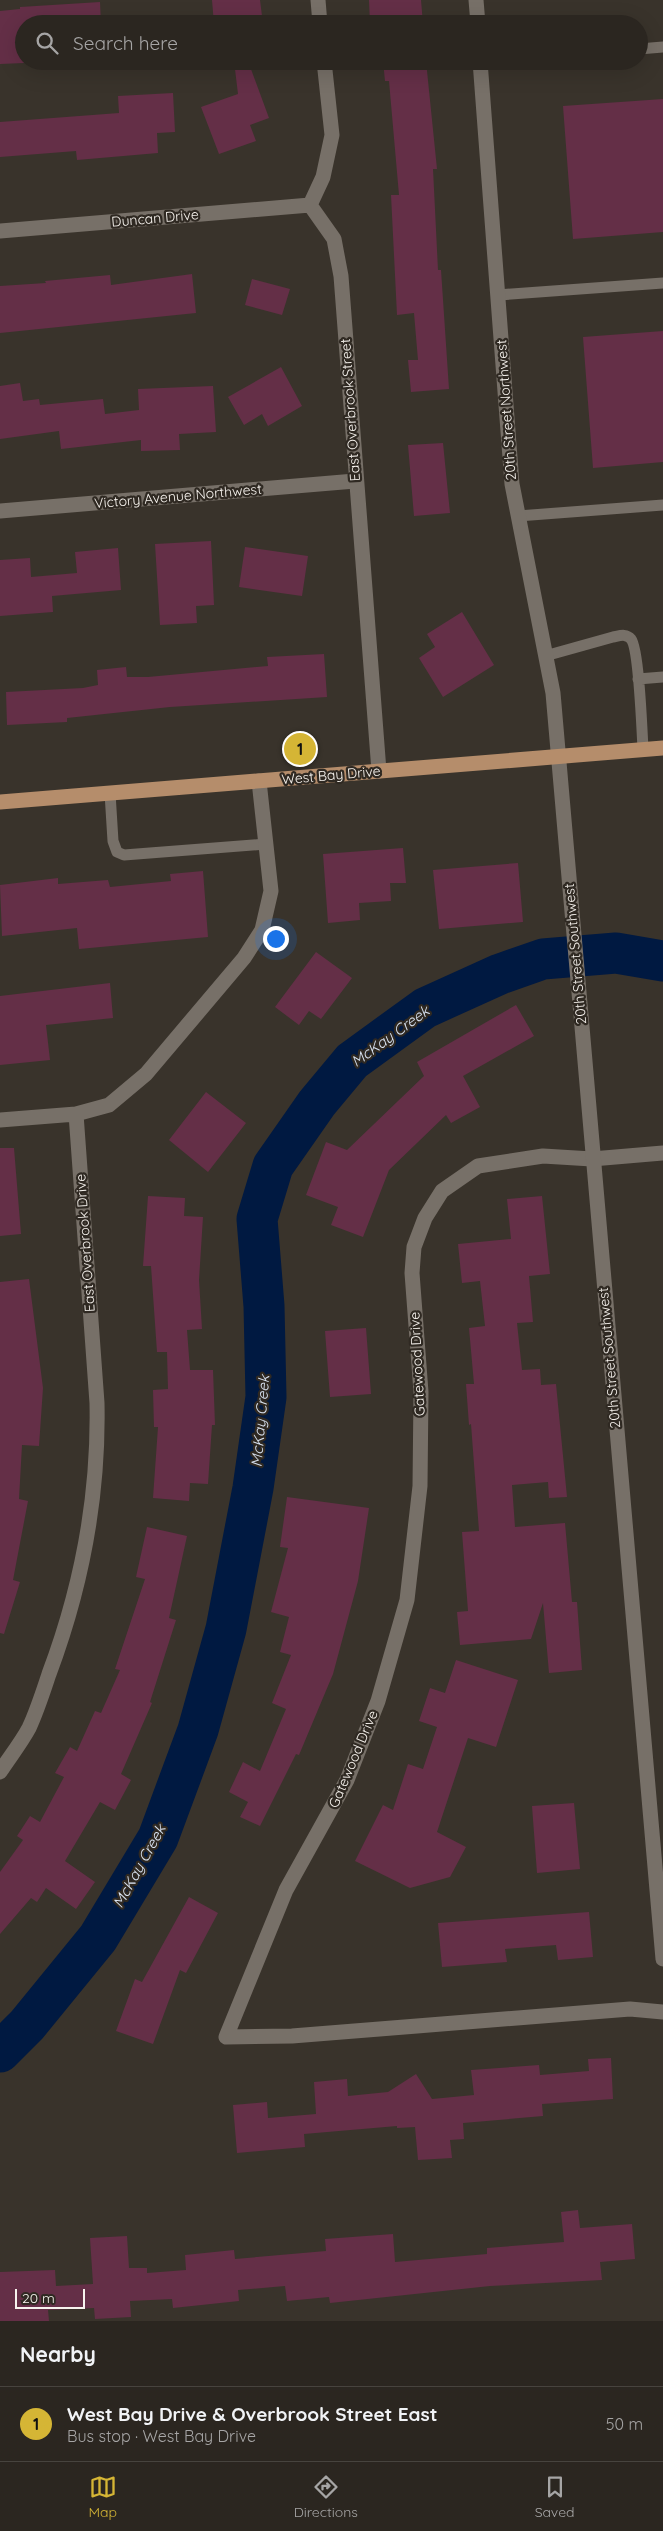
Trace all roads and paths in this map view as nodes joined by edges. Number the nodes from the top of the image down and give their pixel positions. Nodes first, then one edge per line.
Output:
1 (318, 0) edge
2 (476, 0) edge
3 (319, 15) edge
4 (477, 15) edge
5 (663, 47) edge
6 (648, 48) edge
7 (325, 70) edge
8 (481, 70) edge
9 (310, 205) junction
10 (0, 231) edge
11 (663, 283) edge
12 (498, 295) junction
13 (356, 481) junction
14 (663, 505) edge
15 (0, 511) edge
16 (518, 516) junction
17 (545, 656) junction
18 (663, 677) edge
19 (638, 680) junction
20 (663, 748) edge
21 (643, 749) junction
22 (558, 756) junction
23 (379, 771) junction
24 (259, 781) junction
25 (110, 793) junction
26 (0, 802) edge
27 (266, 844) junction
28 (76, 1114) junction
29 (0, 1120) edge
30 (663, 1153) edge
31 (592, 1159) junction
32 (0, 1772) edge
33 (663, 1959) edge
34 (663, 2012) edge

1 - 3 street
2 - 4 street
5 - 6 lane
7 - 9 street
8 - 12 street, 20th Street Northwest
9 - 10 street, Duncan Drive
9 - 13 street, East Overbrook Street
11 - 12 lane
12 - 16 street, 20th Street Northwest
13 - 15 street, Victory Avenue Northwest
13 - 23 street, East Overbrook Street
14 - 16 lane
16 - 17 street, 20th Street Northwest
17 - 19 lane
17 - 22 street, 20th Street Northwest
18 - 19 lane
19 - 21 lane
20 - 21 main road, West Bay Drive
21 - 22 main road, West Bay Drive
22 - 23 main road, West Bay Drive
22 - 31 street, 20th Street Southwest
23 - 24 main road, West Bay Drive
24 - 25 main road, West Bay Drive
24 - 27 street
25 - 26 main road, West Bay Drive
25 - 27 lane
27 - 28 street
28 - 29 street
28 - 32 street, East Overbrook Drive
30 - 31 street
31 - 33 street, 20th Street Southwest
31 - 34 street, Gatewood Drive

